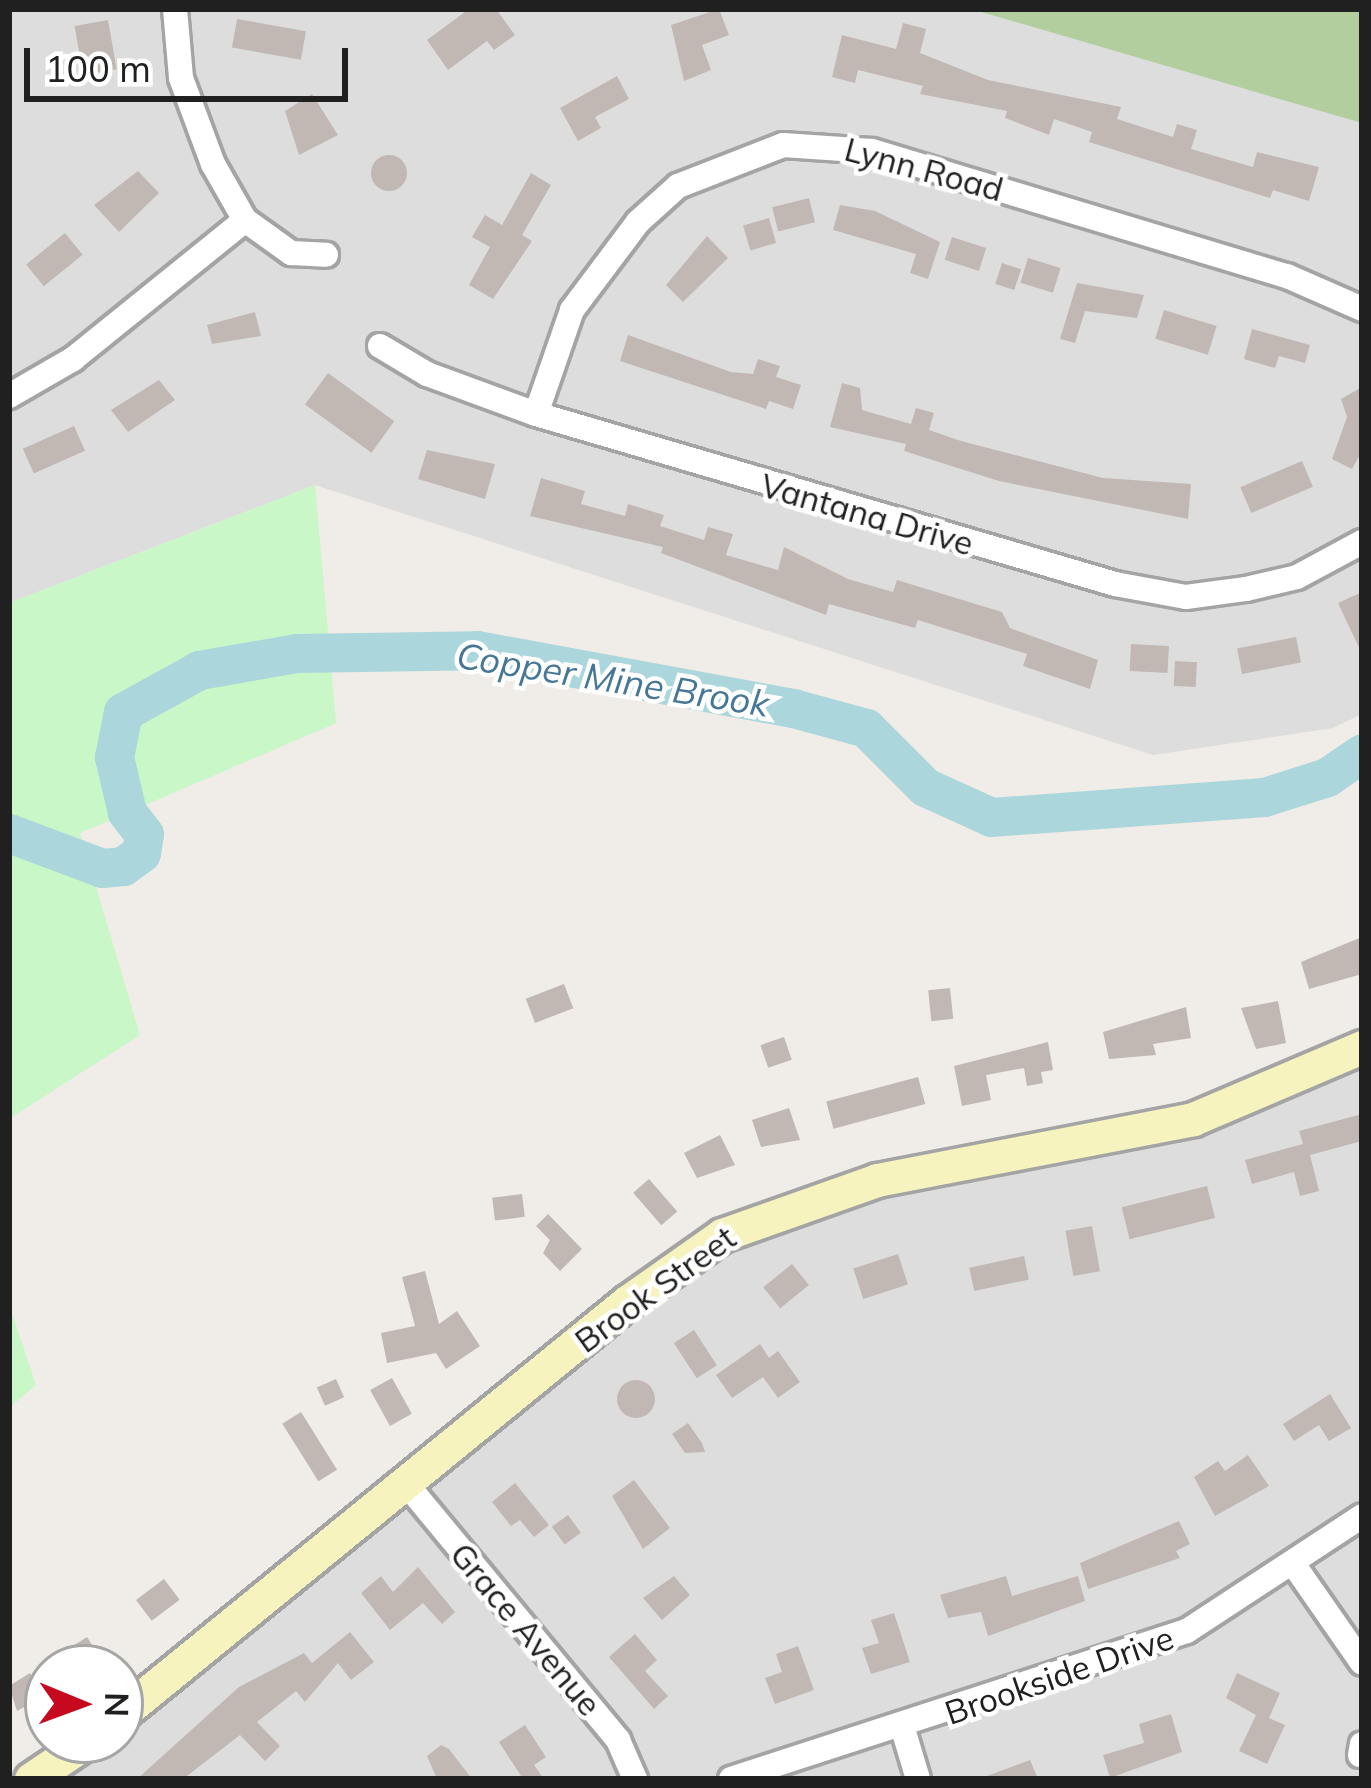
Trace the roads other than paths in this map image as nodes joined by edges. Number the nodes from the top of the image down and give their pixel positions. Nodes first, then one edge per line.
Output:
1 (175, 9) edge
2 (245, 220) junction
3 (326, 255) dead end
4 (1362, 309) edge
5 (380, 346) dead end
6 (9, 395) edge
7 (536, 415) junction
8 (1362, 542) edge
9 (1362, 1047) edge
10 (408, 1486) junction
11 (1362, 1516) edge
12 (1294, 1565) junction
13 (1362, 1663) edge
14 (144, 1696) edge
15 (904, 1729) junction
16 (635, 1779) edge
17 (731, 1779) edge
18 (918, 1779) edge

1 - 2 street
2 - 3 street
2 - 6 street
4 - 7 street, Lynn Road
5 - 7 street, Vantana Drive
7 - 8 street, Vantana Drive
9 - 10 street, Brook Street
10 - 14 street, Brook Street
10 - 16 street, Grace Avenue
11 - 12 street, Brookside Drive
12 - 13 street
12 - 15 street, Brookside Drive
15 - 17 street, Brookside Drive
15 - 18 street

